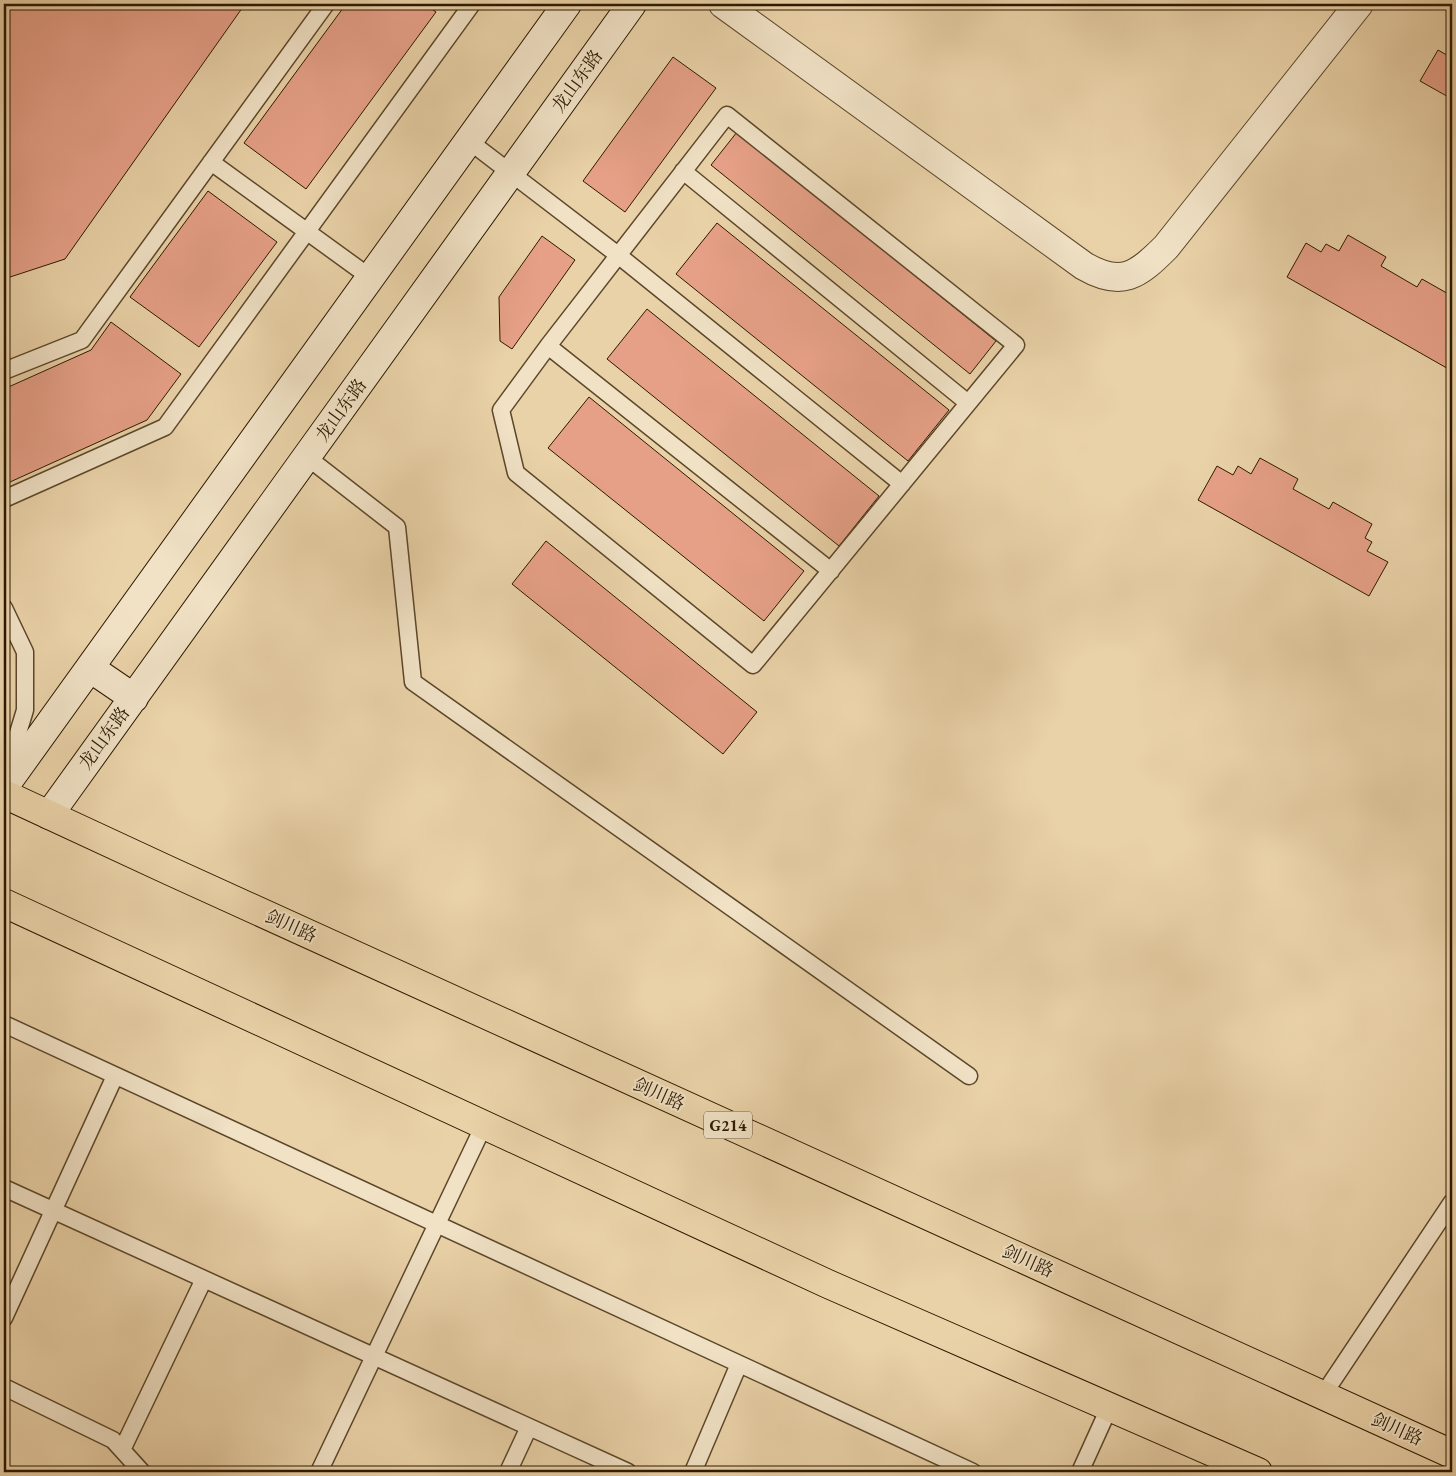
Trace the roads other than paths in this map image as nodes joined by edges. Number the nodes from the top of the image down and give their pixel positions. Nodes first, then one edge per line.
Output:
1 (326, 4) edge
2 (472, 4) edge
3 (567, 4) edge
4 (632, 4) edge
5 (722, 4) edge
6 (1359, 4) edge
7 (469, 141) junction
8 (211, 162) junction
9 (683, 171) junction
10 (511, 173) junction
11 (307, 231) junction
12 (618, 256) junction
13 (371, 278) junction
14 (548, 346) junction
15 (4, 371) edge
16 (968, 403) junction
17 (308, 457) junction
18 (902, 484) junction
19 (4, 499) edge
20 (831, 571) junction
21 (4, 608) edge
22 (90, 668) junction
23 (134, 698) junction
24 (4, 780) edge
25 (4, 787) edge
26 (4, 794) edge
27 (50, 815) junction
28 (4, 903) edge
29 (4, 1024) edge
30 (116, 1076) junction
31 (969, 1076) dead end
32 (484, 1125) junction
33 (4, 1188) edge
34 (1452, 1202) edge
35 (54, 1210) junction
36 (436, 1224) junction
37 (204, 1279) junction
38 (4, 1318) edge
39 (374, 1356) junction
40 (739, 1364) junction
41 (4, 1387) edge
42 (1323, 1395) junction
43 (1109, 1408) junction
44 (529, 1427) junction
45 (122, 1450) junction
46 (1452, 1454) edge
47 (142, 1472) edge
48 (319, 1472) edge
49 (508, 1472) edge
50 (628, 1472) edge
51 (693, 1472) edge
52 (973, 1472) edge
53 (1080, 1472) edge
54 (1258, 1472) edge

1 - 8 lane
2 - 11 lane
3 - 7 street
4 - 10 street, 龙山东路
5 - 6 street
7 - 10 lane
7 - 13 street
8 - 11 lane
8 - 15 lane
9 - 12 lane
9 - 16 lane
9 - 16 lane
10 - 12 lane
10 - 17 street, 龙山东路
11 - 13 lane
11 - 19 lane
12 - 14 lane
12 - 18 lane
13 - 22 street
14 - 20 lane
14 - 20 lane
16 - 18 lane
17 - 23 street, 龙山东路
17 - 31 lane
18 - 20 lane
21 - 24 lane
22 - 23 street
22 - 25 street
23 - 27 street, 龙山东路
26 - 27 highway, 剑川路 / G214
27 - 42 highway, 剑川路 / G214
28 - 32 highway
29 - 30 lane
30 - 35 lane
30 - 36 lane
32 - 36 lane
32 - 43 highway
33 - 35 lane
34 - 42 lane
35 - 37 lane
35 - 38 lane
36 - 39 lane
36 - 40 lane
37 - 39 lane
37 - 45 lane
39 - 44 lane
39 - 48 lane
40 - 51 lane
40 - 52 lane
41 - 45 lane
42 - 46 highway, 剑川路 / G214
43 - 53 lane
43 - 54 highway
44 - 49 lane
44 - 50 lane
45 - 47 lane

